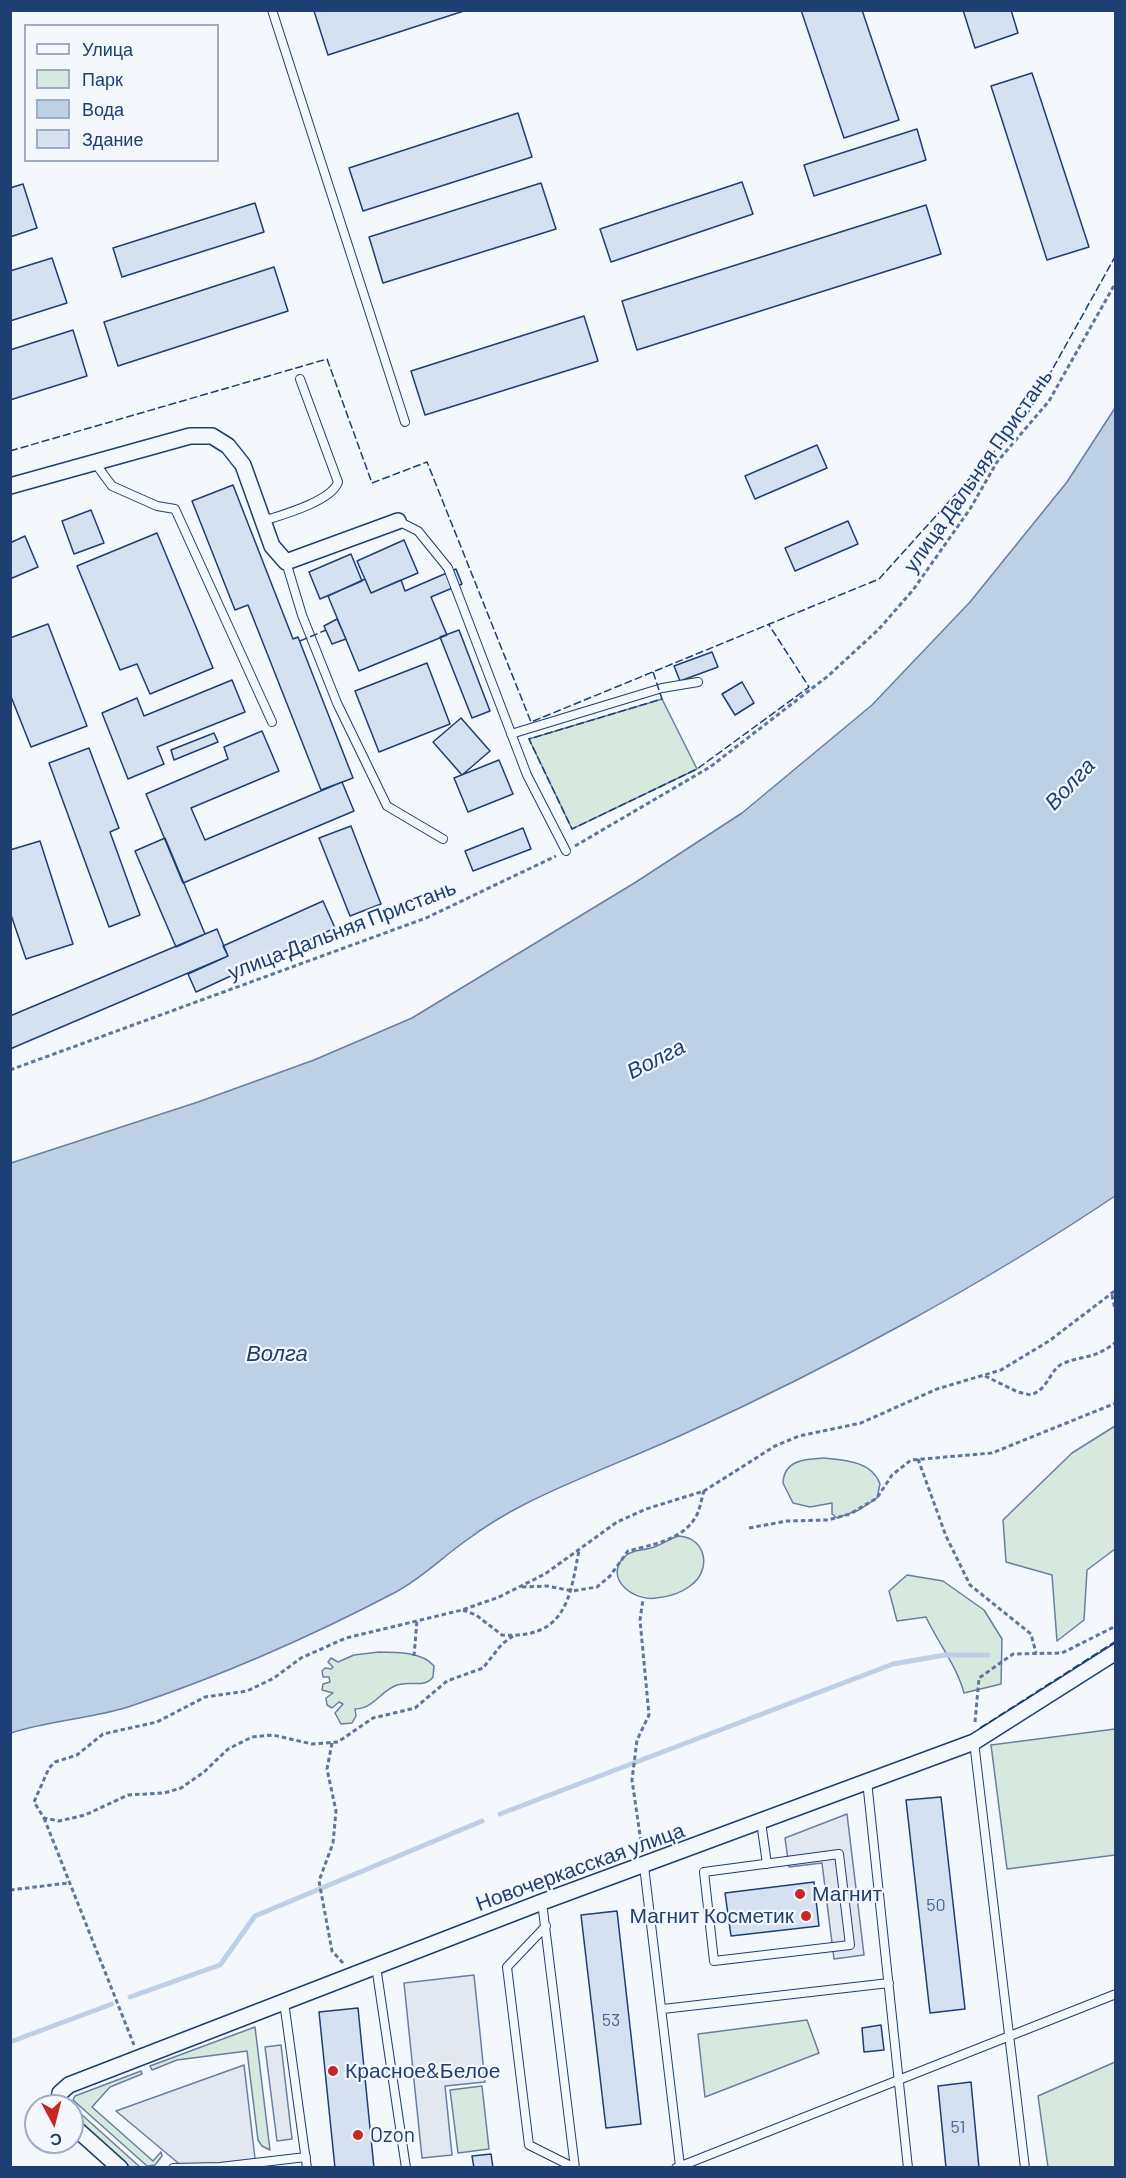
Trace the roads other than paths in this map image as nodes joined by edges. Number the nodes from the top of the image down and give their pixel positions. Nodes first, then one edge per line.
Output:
1 (272, 10) edge
2 (300, 379) dead end
3 (405, 422) dead end
4 (95, 463) junction
5 (10, 486) edge
6 (263, 521) junction
7 (398, 521) joint
8 (286, 562) junction
9 (698, 682) dead end
10 (272, 722) dead end
11 (511, 734) junction
12 (443, 839) dead end
13 (566, 851) road end
14 (1116, 1652) edge
15 (974, 1742) junction
16 (867, 1780) junction
17 (761, 1822) junction
18 (767, 1864) junction
19 (644, 1866) junction
20 (542, 1902) junction
21 (546, 1926) junction
22 (376, 1966) junction
23 (889, 1983) junction
24 (1116, 1994) edge
25 (284, 2002) junction
26 (663, 2009) junction
27 (1010, 2036) junction
28 (899, 2078) junction
29 (60, 2094) edge
30 (84, 2136) edge
31 (306, 2157) junction
32 (678, 2167) edge
33 (120, 2168) edge
34 (173, 2168) edge
35 (307, 2168) edge
36 (406, 2168) edge
37 (575, 2168) edge
38 (908, 2168) edge
39 (1025, 2168) edge

1 - 3 lane
2 - 6 lane
4 - 5 street
4 - 6 street
4 - 10 lane
6 - 8 street
7 - 8 street
7 - 11 lane
8 - 12 lane
9 - 11 lane
11 - 13 lane
14 - 15 street, Новочеркасская улица
15 - 16 street, Новочеркасская улица
15 - 27 lane
16 - 17 street, Новочеркасская улица
16 - 23 lane
17 - 18 lane
17 - 19 street, Новочеркасская улица
18 - 18 lane
19 - 20 street, Новочеркасская улица
19 - 26 lane
20 - 21 lane
20 - 22 street, Новочеркасская улица
21 - 37 lane
21 - 37 lane
22 - 25 street, Новочеркасская улица
22 - 36 lane
23 - 26 lane
23 - 28 lane
24 - 27 lane
25 - 29 street, Новочеркасская улица
25 - 31 lane
26 - 32 lane
27 - 28 lane
27 - 39 lane
28 - 32 lane
28 - 38 lane
30 - 33 street
31 - 34 lane
31 - 35 lane

